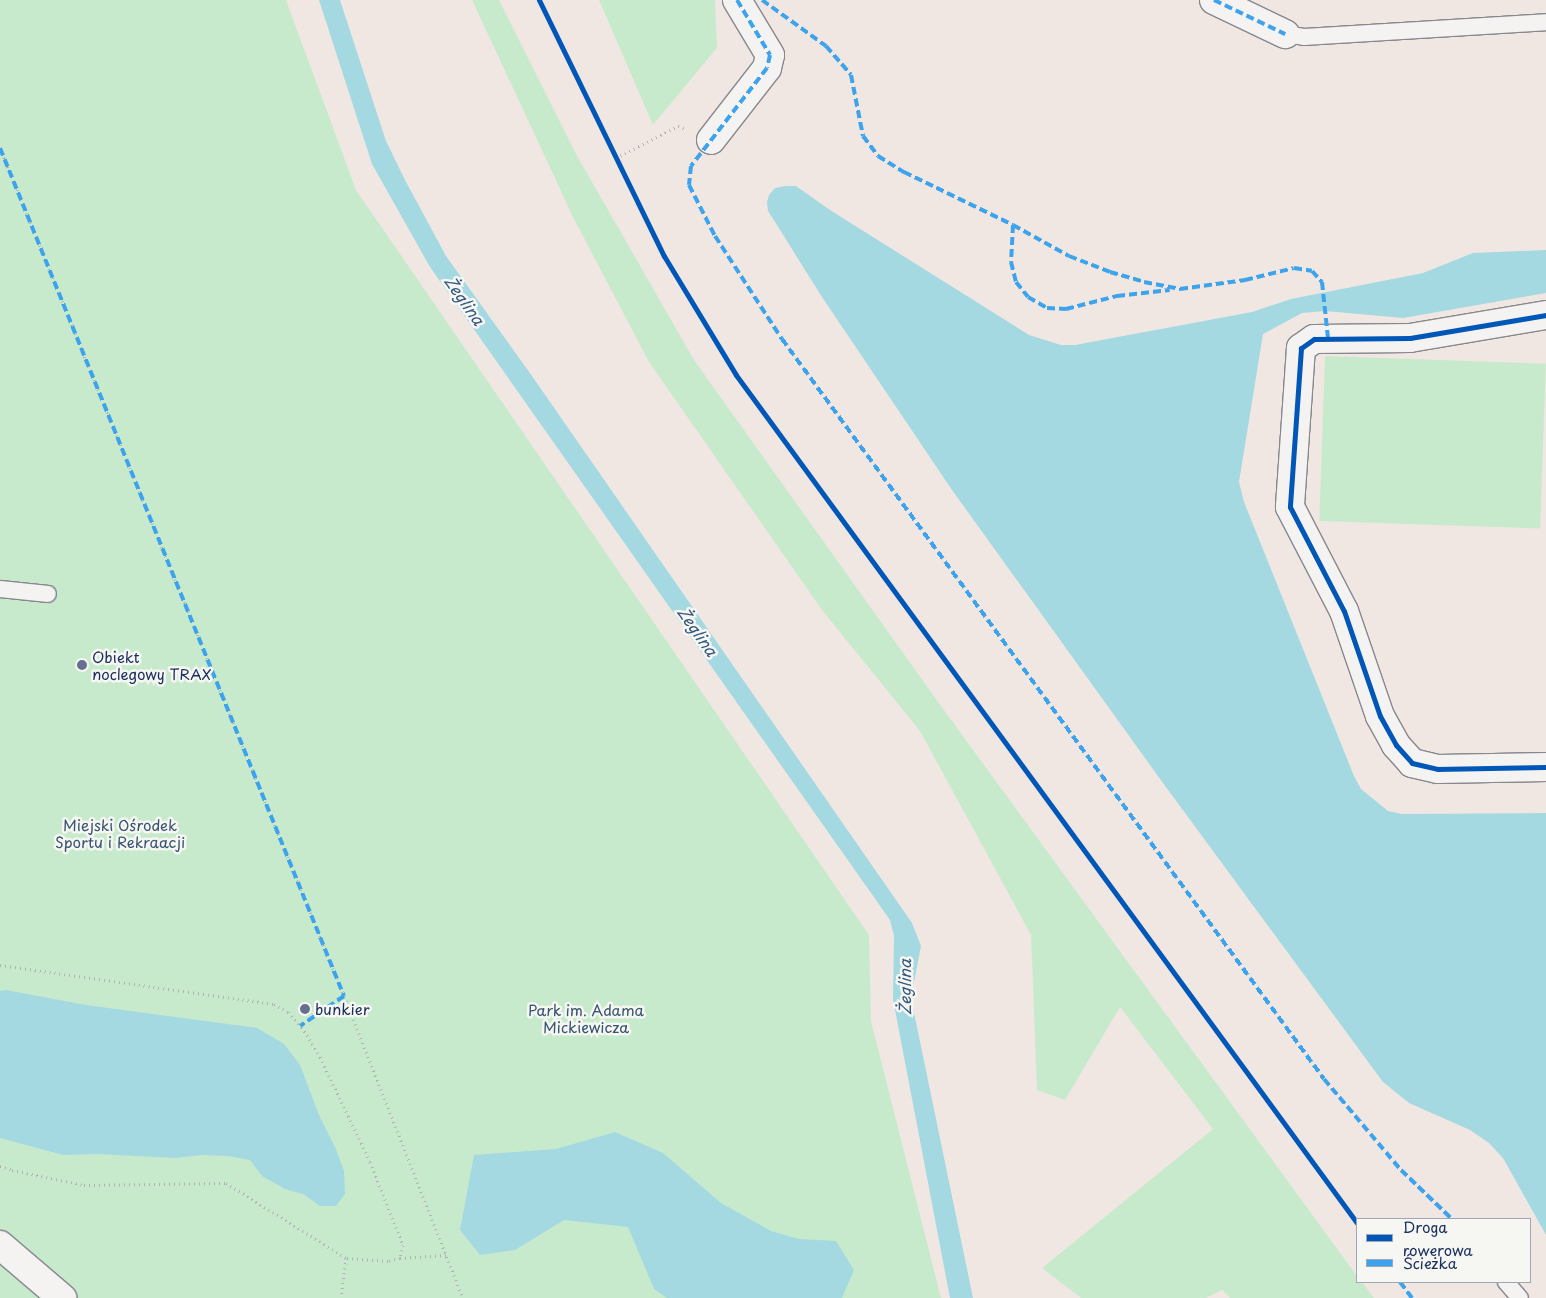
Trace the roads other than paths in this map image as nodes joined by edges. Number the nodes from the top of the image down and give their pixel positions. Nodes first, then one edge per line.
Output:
1 (737, 0) edge
2 (1214, 0) edge
3 (1546, 22) edge
4 (1285, 34) joint
5 (711, 140) dead end
6 (1546, 315) edge
7 (0, 589) edge
8 (48, 594) dead end
9 (1546, 767) edge
10 (0, 1246) edge
11 (1507, 1283) edge
12 (62, 1298) edge
13 (1520, 1298) edge

1 - 5 street
2 - 4 street
3 - 4 lane
6 - 9 street
7 - 8 lane
10 - 12 street
11 - 13 lane

